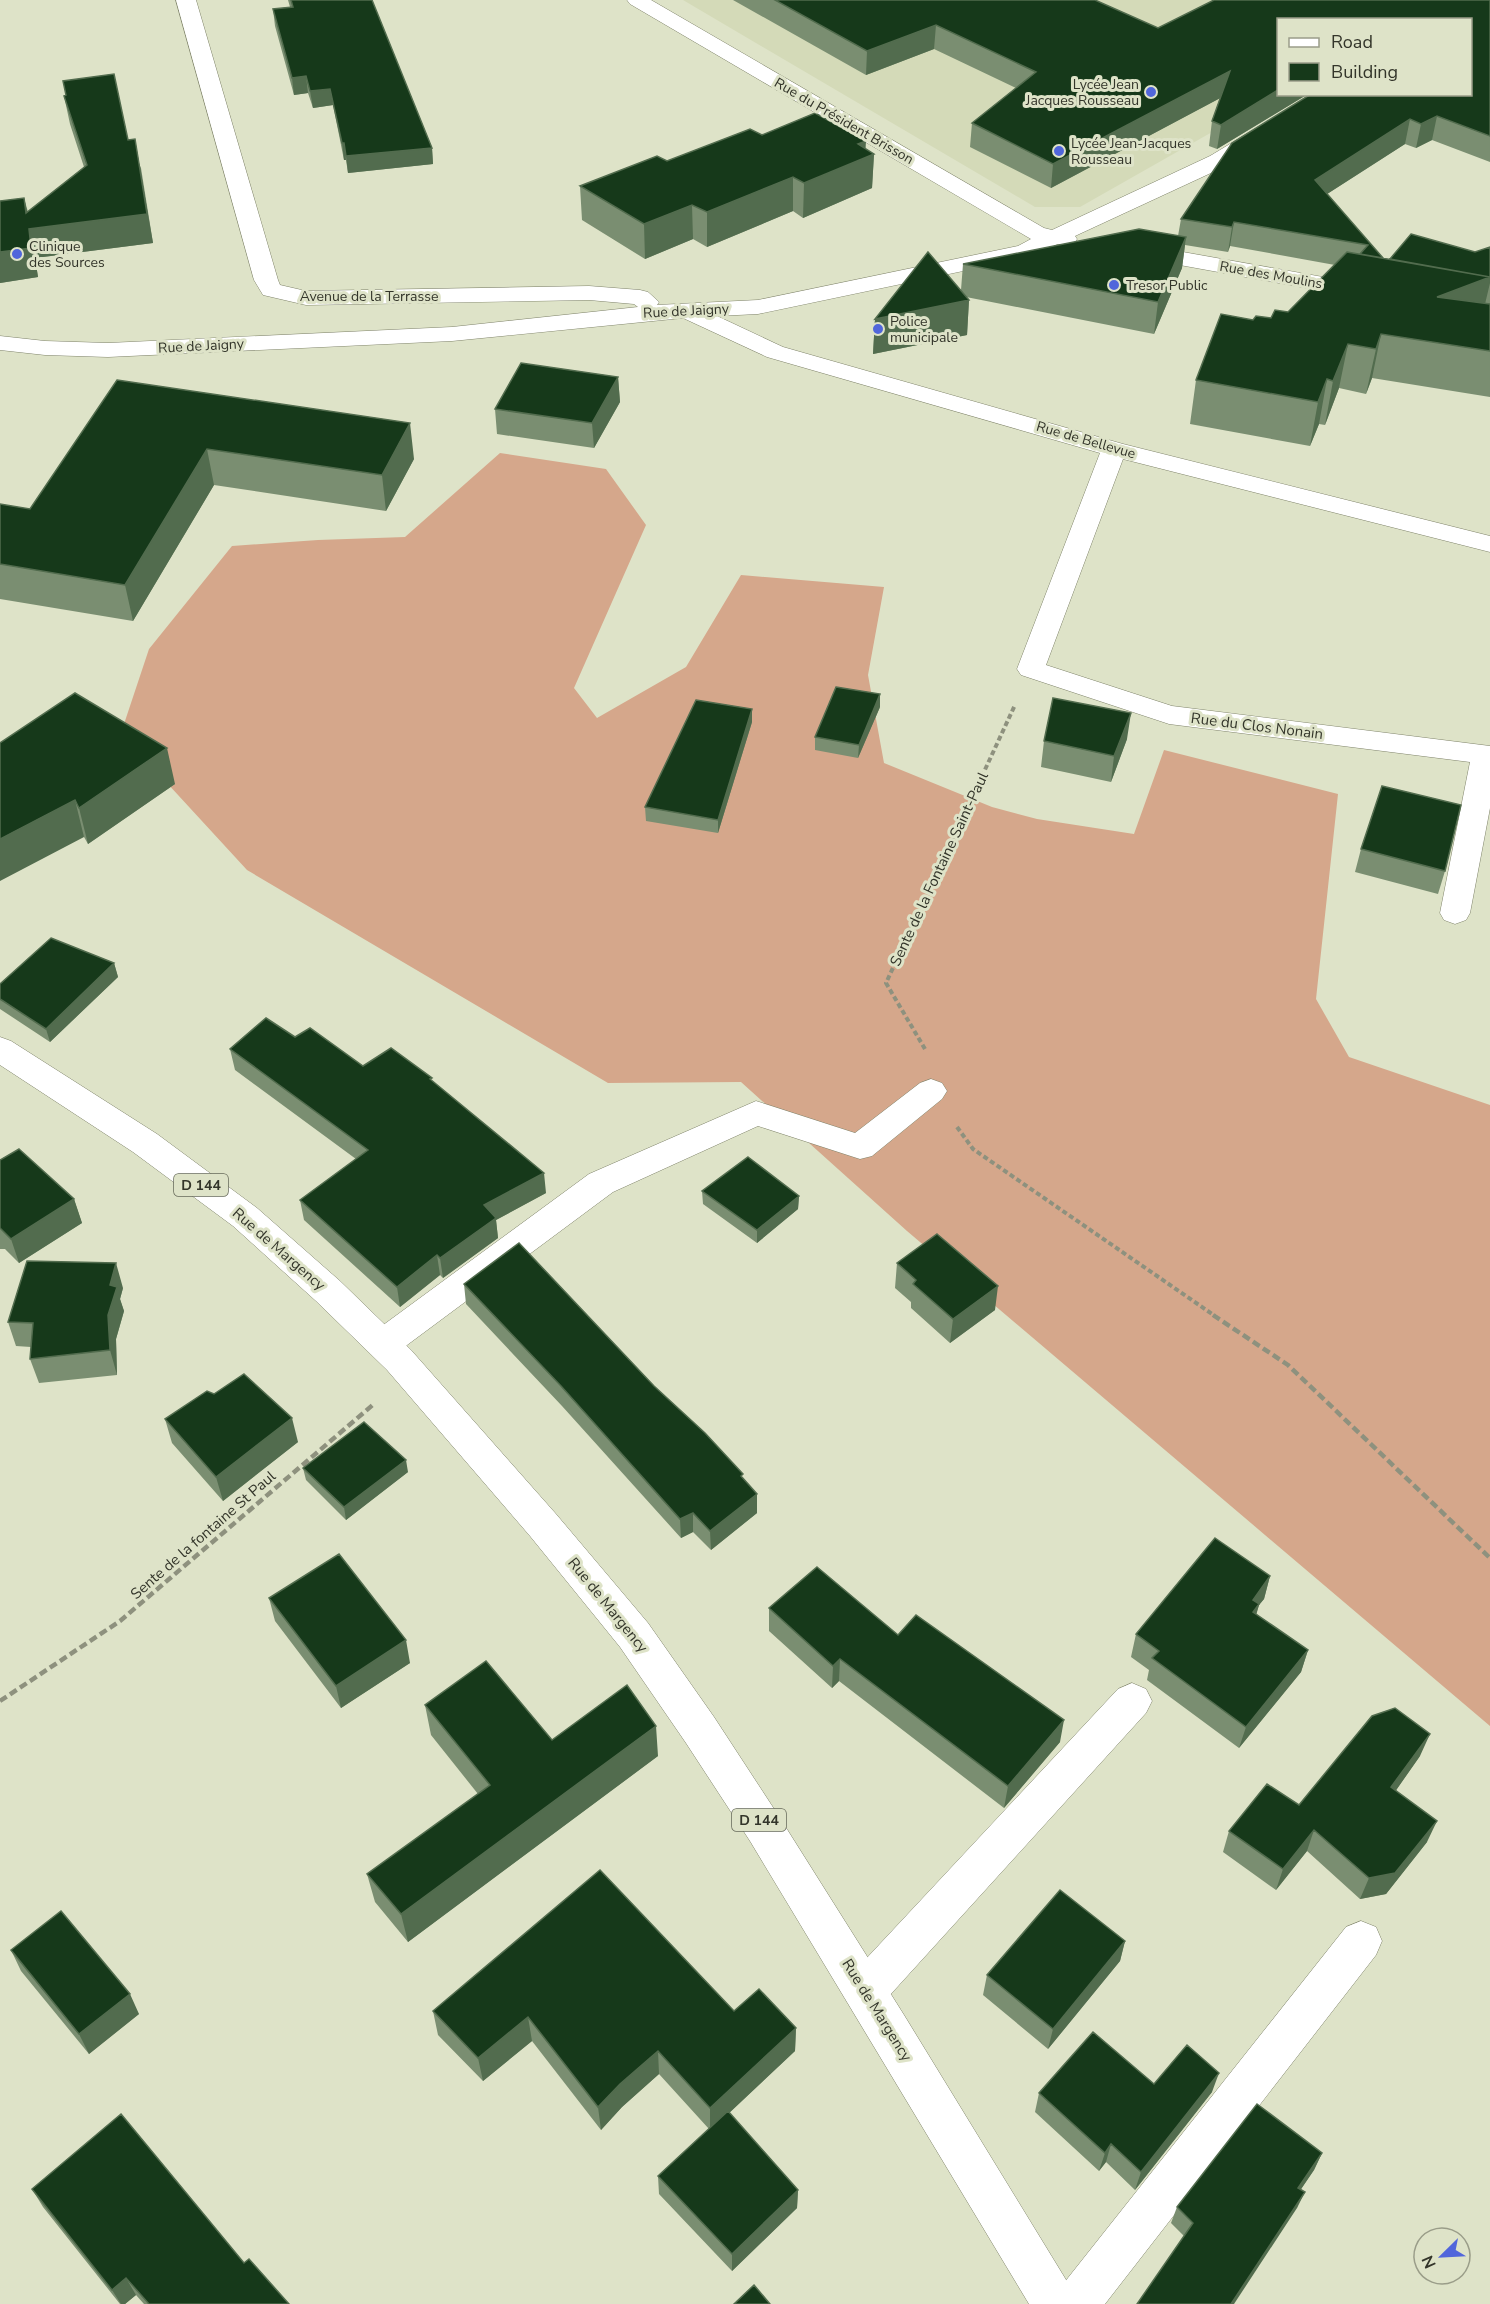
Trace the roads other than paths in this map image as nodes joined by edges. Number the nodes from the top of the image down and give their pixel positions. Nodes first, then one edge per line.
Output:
1 (186, 0) edge
2 (637, 0) edge
3 (1326, 96) edge
4 (1052, 237) junction
5 (1089, 242) edge
6 (1112, 246) edge
7 (1387, 296) edge
8 (654, 312) junction
9 (690, 312) junction
10 (0, 343) edge
11 (1114, 448) junction
12 (1490, 544) edge
13 (1488, 754) edge
14 (1455, 913) dead end
15 (0, 1049) edge
16 (931, 1091) road end
17 (383, 1344) junction
18 (1132, 1701) dead end
19 (1360, 1941) dead end
20 (865, 1991) junction
21 (1055, 2304) edge
22 (1076, 2304) edge

1 - 8 street, Avenue de la Terrasse
2 - 4 street, Rue du Président Brisson
3 - 4 street, Rue de Jaigny
4 - 5 street
4 - 9 street, Rue de Jaigny
6 - 7 street, Rue des Moulins
8 - 9 street, Rue de Jaigny
8 - 10 street, Rue de Jaigny
9 - 11 street, Rue de Bellevue
11 - 12 street, Rue de Bellevue
11 - 13 street, Rue du Clos Nonain
13 - 14 street
15 - 17 street, Rue de Margency / D 144
16 - 17 street
17 - 20 street, Rue de Margency / D 144
18 - 20 street
19 - 22 street
20 - 21 street, Rue de Margency / D 144

